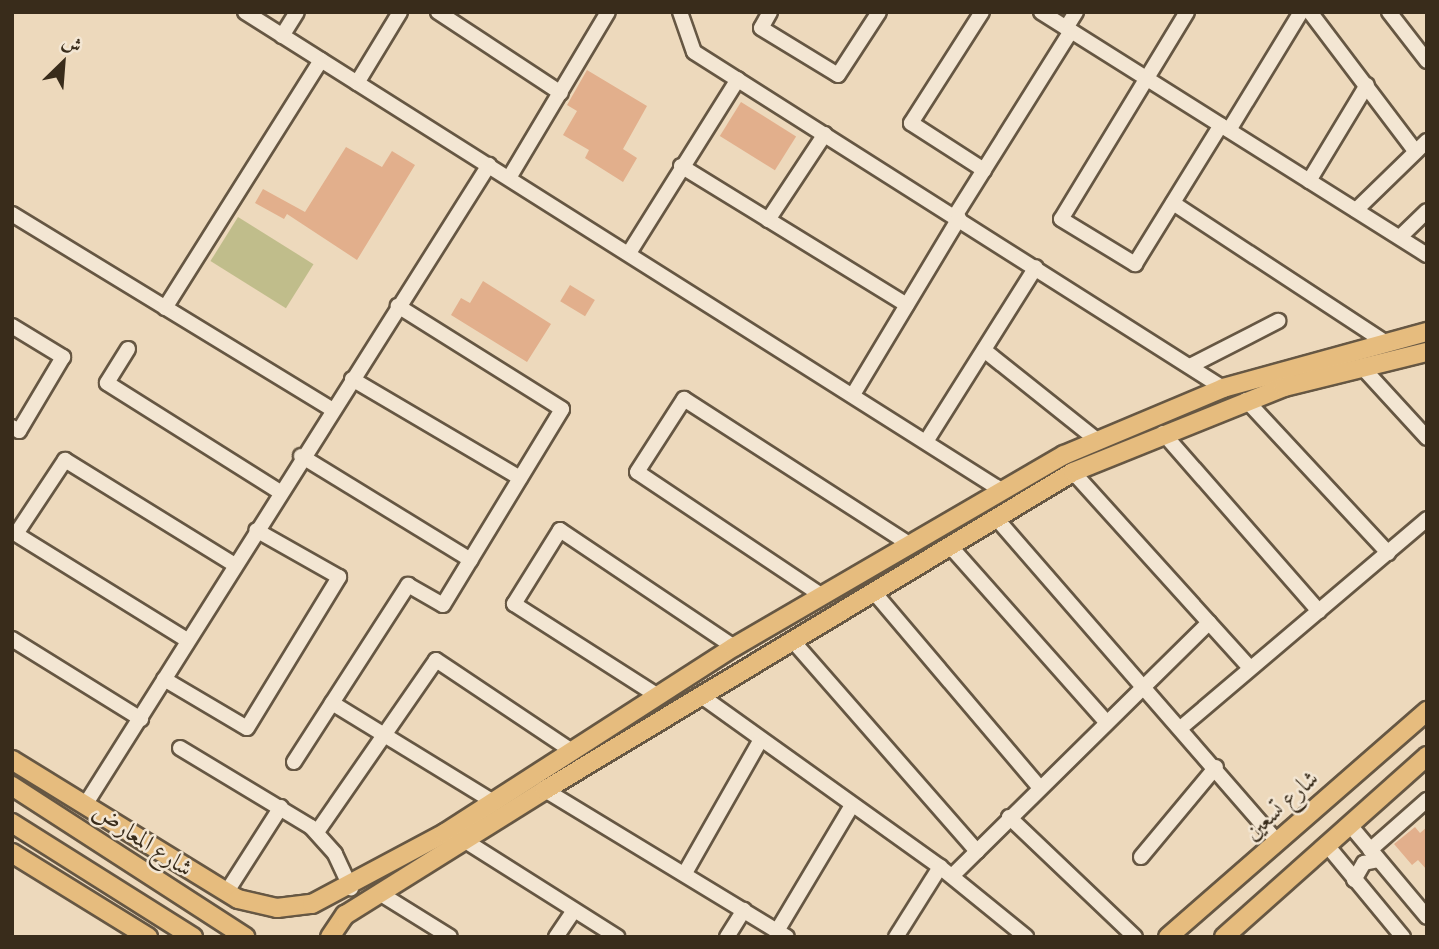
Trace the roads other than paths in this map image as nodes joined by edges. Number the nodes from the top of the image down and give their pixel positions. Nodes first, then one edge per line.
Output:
1 (245, 12) edge
2 (297, 12) edge
3 (400, 12) edge
4 (438, 12) edge
5 (608, 12) edge
6 (770, 12) edge
7 (879, 12) edge
8 (982, 12) edge
9 (1041, 12) edge
10 (1076, 12) edge
11 (1187, 12) edge
12 (1301, 12) edge
13 (1310, 12) edge
14 (1389, 12) edge
15 (683, 15) edge
16 (1069, 29) junction
17 (282, 36) junction
18 (321, 60) junction
19 (1427, 61) edge
20 (1145, 77) junction
21 (738, 79) junction
22 (357, 83) junction
23 (1367, 85) junction
24 (561, 93) junction
25 (1225, 127) junction
26 (825, 134) junction
27 (1427, 141) edge
28 (1415, 151) junction
29 (489, 165) junction
30 (681, 166) junction
31 (984, 170) junction
32 (509, 177) junction
33 (1310, 181) junction
34 (1173, 204) junction
35 (1356, 210) junction
36 (1427, 211) edge
37 (12, 214) edge
38 (957, 217) junction
39 (768, 220) junction
40 (1399, 237) junction
41 (629, 253) junction
42 (1427, 255) edge
43 (1036, 267) junction
44 (907, 305) junction
45 (398, 306) junction
46 (165, 308) junction
47 (1278, 321) dead end
48 (12, 326) edge
49 (1423, 333) edge
50 (1385, 342) junction
51 (128, 349) dead end
52 (984, 350) junction
53 (1426, 352) edge
54 (1192, 365) junction
55 (1362, 367) junction
56 (352, 379) junction
57 (1223, 388) junction
58 (854, 393) junction
59 (1246, 400) junction
60 (331, 409) junction
61 (12, 427) edge
62 (1163, 433) junction
63 (1427, 438) edge
64 (927, 440) junction
65 (1098, 441) junction
66 (301, 456) junction
67 (1073, 472) junction
68 (520, 478) junction
69 (1002, 490) junction
70 (280, 492) junction
71 (996, 518) junction
72 (1427, 519) edge
73 (256, 530) junction
74 (909, 544) junction
75 (950, 546) junction
76 (1388, 553) junction
77 (471, 559) junction
78 (234, 565) junction
79 (873, 591) junction
80 (821, 595) junction
81 (1319, 611) junction
82 (1209, 623) junction
83 (765, 629) junction
84 (12, 639) edge
85 (187, 640) junction
86 (784, 644) junction
87 (734, 647) junction
88 (1250, 668) junction
89 (164, 679) junction
90 (1144, 684) junction
91 (700, 695) junction
92 (658, 696) junction
93 (332, 703) junction
94 (1427, 711) edge
95 (141, 719) junction
96 (1106, 722) junction
97 (1183, 726) junction
98 (386, 735) junction
99 (760, 741) junction
100 (180, 747) dead end
101 (572, 751) junction
102 (1427, 756) edge
103 (12, 760) edge
104 (294, 762) dead end
105 (1216, 767) junction
106 (52, 785) junction
107 (12, 786) edge
108 (1040, 788) junction
109 (545, 790) junction
110 (1427, 800) edge
111 (492, 801) junction
112 (41, 804) junction
113 (85, 805) junction
114 (281, 807) junction
115 (851, 807) junction
116 (1009, 817) junction
117 (12, 823) edge
118 (1349, 824) junction
119 (317, 832) junction
120 (37, 839) junction
121 (467, 842) junction
122 (1278, 842) junction
123 (1326, 844) junction
124 (977, 851) junction
125 (1374, 855) junction
126 (19, 857) edge
127 (1141, 857) dead end
128 (380, 870) junction
129 (946, 872) junction
130 (685, 873) junction
131 (1354, 880) junction
132 (351, 888) junction
133 (386, 891) junction
134 (226, 893) junction
135 (574, 910) junction
136 (744, 910) junction
137 (1427, 918) edge
138 (782, 934) edge
139 (1019, 934) edge
140 (1401, 936) edge
141 (148, 937) edge
142 (193, 937) edge
143 (245, 937) edge
144 (330, 937) edge
145 (450, 937) edge
146 (556, 937) edge
147 (617, 937) edge
148 (727, 937) edge
149 (896, 937) edge
150 (1135, 937) edge
151 (1168, 937) edge
152 (1224, 937) edge

1 - 17 street
2 - 17 street
3 - 22 street
4 - 24 street
5 - 24 street
6 - 7 street
8 - 31 street
9 - 16 street
10 - 16 street
11 - 20 street
12 - 25 street
13 - 23 street
14 - 19 street
15 - 21 street
16 - 20 street
16 - 31 street
17 - 18 street
18 - 22 street
18 - 46 street
20 - 25 street
20 - 34 street
21 - 26 street
21 - 30 street
22 - 29 street
23 - 28 street
23 - 33 street
24 - 32 street
25 - 33 street
25 - 34 street
26 - 38 street
26 - 39 street
27 - 28 street
28 - 35 street
29 - 32 street
29 - 45 street
30 - 39 street
30 - 41 street
31 - 38 street
32 - 41 street
33 - 35 street
34 - 50 street
35 - 40 street
36 - 40 street
37 - 46 street
38 - 43 street
38 - 44 street
39 - 44 street
40 - 42 street
41 - 58 street
43 - 52 street
43 - 54 street
44 - 58 street
45 - 56 street
45 - 68 street
46 - 60 street
47 - 54 street
48 - 61 street
49 - 50 main road
49 - 53 main road
50 - 57 main road
51 - 70 street
52 - 64 street
52 - 65 street
53 - 55 main road
54 - 57 street
55 - 59 main road
55 - 63 street
56 - 60 street
56 - 68 street
57 - 65 main road
58 - 64 street
59 - 62 main road
59 - 76 street
60 - 66 street
62 - 67 main road
62 - 81 street
64 - 69 street
65 - 69 main road
66 - 70 street
66 - 77 street
67 - 71 main road
67 - 82 street
68 - 77 street
69 - 74 main road
70 - 73 street
71 - 75 main road
71 - 90 street
72 - 76 street
73 - 78 street
73 - 89 street
74 - 80 main road
74 - 80 street
75 - 79 main road
75 - 96 street
76 - 81 street
77 - 93 street
78 - 85 street
78 - 85 street
79 - 86 main road
79 - 108 street
80 - 83 main road
81 - 88 street
82 - 88 street
82 - 90 street
83 - 86 main road
83 - 87 main road
84 - 95 street
85 - 89 street
86 - 91 main road
86 - 124 street
87 - 92 main road
87 - 92 street
88 - 97 street
89 - 95 street
90 - 96 street
90 - 97 street
91 - 99 street
91 - 109 main road
92 - 101 main road
93 - 98 street
93 - 104 street
94 - 122 main road, شارع تسعين
95 - 113 street
96 - 108 street
97 - 105 street
98 - 101 street
98 - 111 street
98 - 119 street
99 - 115 street
99 - 130 street
100 - 114 street
101 - 111 main road
102 - 118 main road
103 - 106 main road
105 - 122 street
105 - 127 street
106 - 112 main road
106 - 113 main road
107 - 112 main road, شارع المعارض
108 - 116 street
109 - 121 main road
109 - 130 street
110 - 125 street
111 - 128 main road
112 - 143 main road, شارع المعارض
113 - 134 main road
114 - 119 street
114 - 134 street
115 - 129 street
115 - 138 street
116 - 124 street
116 - 150 street
117 - 120 main road
118 - 123 main road
118 - 125 street
119 - 132 street
120 - 126 main road
120 - 142 main road
121 - 133 main road
121 - 135 street
122 - 151 main road, شارع تسعين
123 - 131 street
123 - 152 main road
124 - 129 street
125 - 131 street
125 - 137 street
126 - 141 main road
128 - 132 main road
128 - 133 main road
129 - 139 street
129 - 149 street
130 - 136 street
131 - 140 street
132 - 134 main road
133 - 144 main road
133 - 145 street
135 - 146 street
135 - 147 street
136 - 138 street
136 - 148 street

